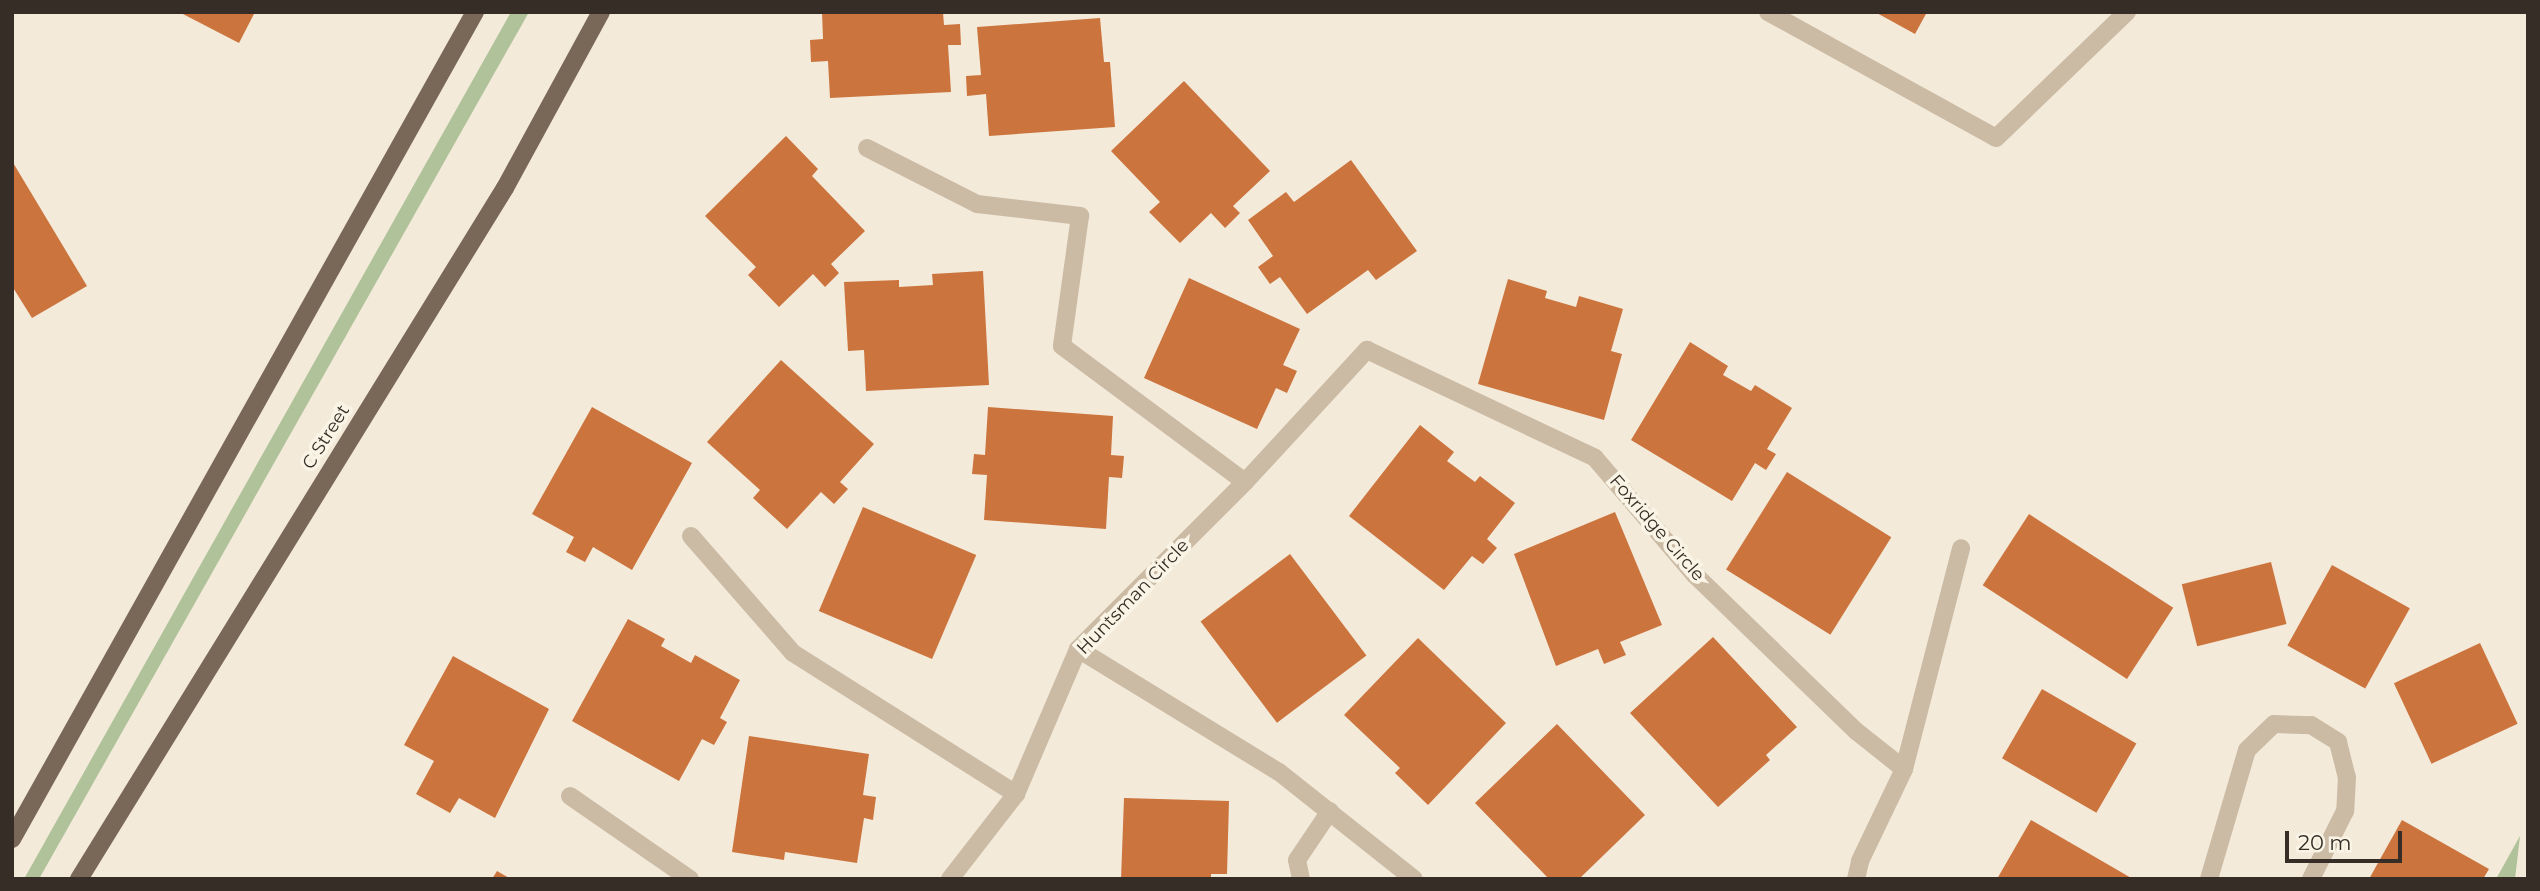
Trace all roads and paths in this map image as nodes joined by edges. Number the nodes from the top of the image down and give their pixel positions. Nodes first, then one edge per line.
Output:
1 (475, 12) edge
2 (601, 12) edge
3 (1768, 12) edge
4 (2127, 12) edge
5 (867, 148) dead end
6 (1367, 350) joint
7 (1245, 482) junction
8 (691, 536) dead end
9 (1961, 548) dead end
10 (1078, 649) junction
11 (1904, 769) junction
12 (1016, 794) junction
13 (570, 796) dead end
14 (1330, 811) junction
15 (12, 839) edge
16 (79, 879) edge
17 (690, 879) edge
18 (950, 879) edge
19 (1301, 879) edge
20 (1414, 879) edge
21 (1856, 879) edge
22 (2209, 879) edge
23 (2311, 879) edge

1 - 15 main road
2 - 16 main road, C Street
3 - 4 street
5 - 7 street
6 - 7 street, Huntsman Circle
6 - 11 street, Foxridge Circle
7 - 10 street, Huntsman Circle
8 - 12 street
9 - 11 street
10 - 12 street, Huntsman Circle
10 - 14 street
11 - 21 street
12 - 18 street, Huntsman Circle
13 - 17 street
14 - 19 street
14 - 20 street
22 - 23 street

